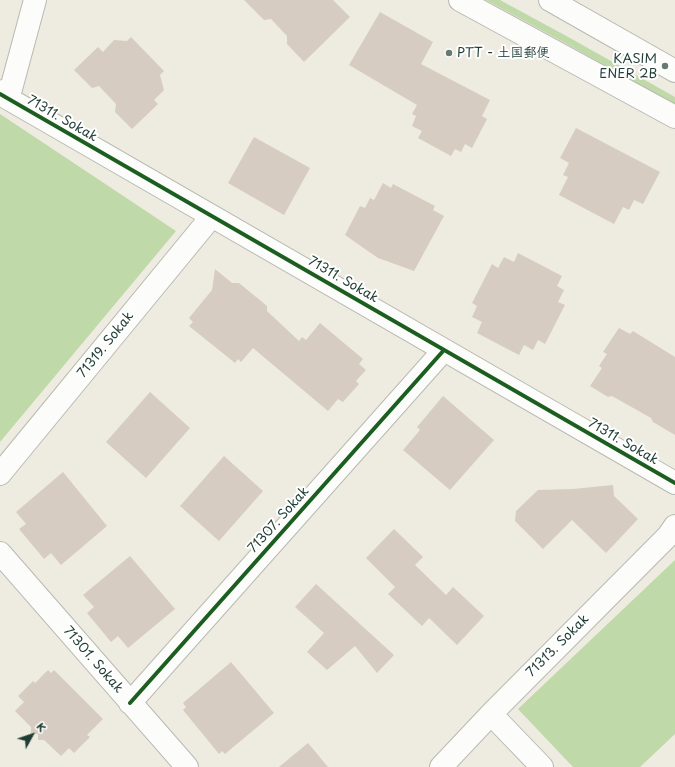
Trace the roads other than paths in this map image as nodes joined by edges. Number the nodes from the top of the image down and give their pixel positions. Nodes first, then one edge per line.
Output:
1 (35, 0) edge
2 (460, 0) edge
3 (550, 0) edge
4 (675, 71) edge
5 (0, 93) edge
6 (675, 117) edge
7 (212, 216) junction
8 (444, 350) junction
9 (0, 474) edge
10 (675, 483) edge
11 (675, 526) edge
12 (0, 553) edge
13 (130, 703) junction
14 (491, 714) junction
15 (187, 767) edge
16 (441, 767) edge
17 (542, 767) edge

1 - 5 street
2 - 6 street
3 - 4 street
5 - 7 street, 71311. Sokak
7 - 8 street, 71311. Sokak
7 - 9 street, 71319. Sokak
8 - 10 street, 71311. Sokak
8 - 13 street, 71307. Sokak
11 - 14 street, 71313. Sokak
12 - 13 street, 71301. Sokak
13 - 15 street, 71301. Sokak
14 - 16 street, 71313. Sokak
14 - 17 street

